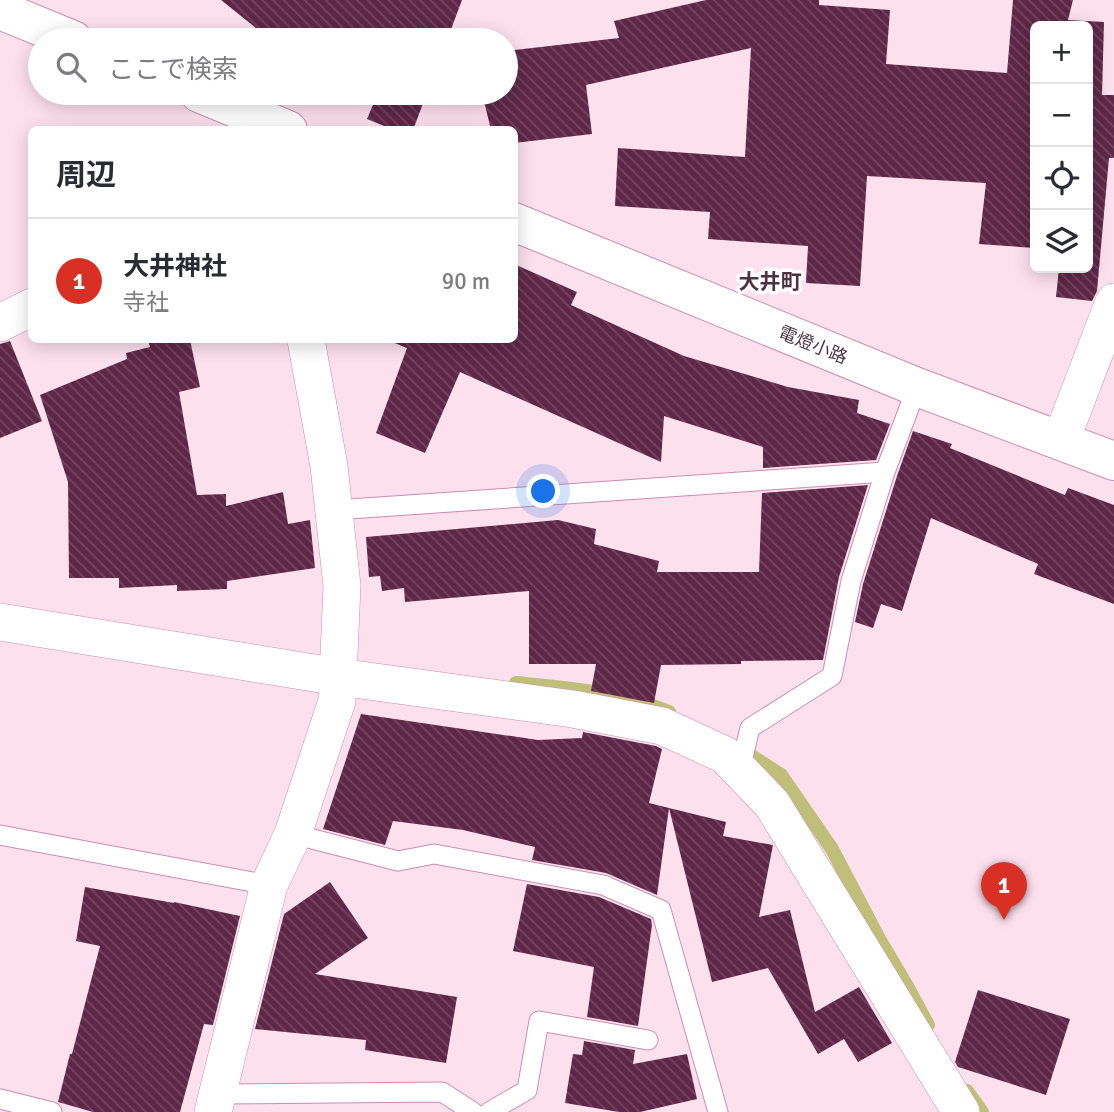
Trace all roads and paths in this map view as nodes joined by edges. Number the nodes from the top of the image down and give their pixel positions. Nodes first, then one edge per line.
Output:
1 (0, 10) edge
2 (44, 28) edge
3 (227, 105) edge
4 (276, 126) edge
5 (518, 224) edge
6 (1114, 302) edge
7 (28, 309) edge
8 (0, 323) edge
9 (307, 343) edge
10 (917, 387) junction
11 (1061, 440) junction
12 (1114, 461) edge
13 (885, 472) junction
14 (335, 510) junction
15 (0, 622) edge
16 (338, 677) junction
17 (741, 765) dead end
18 (293, 834) junction
19 (0, 835) edge
20 (269, 885) junction
21 (648, 1040) dead end
22 (0, 1098) edge
23 (216, 1103) edge
24 (52, 1112) edge
25 (473, 1112) edge
26 (489, 1112) edge
27 (718, 1112) edge
28 (961, 1112) edge

1 - 2 street
3 - 4 street
5 - 10 street, 電燈小路
6 - 11 street
7 - 8 street
9 - 14 street
10 - 11 street, 電燈小路
10 - 13 lane
11 - 12 street, 電燈小路
13 - 14 lane
13 - 17 lane
14 - 16 street
15 - 16 street
16 - 18 street
16 - 28 street
18 - 20 street
18 - 27 lane
19 - 20 lane
20 - 23 street
21 - 26 lane
22 - 24 lane
23 - 25 lane

